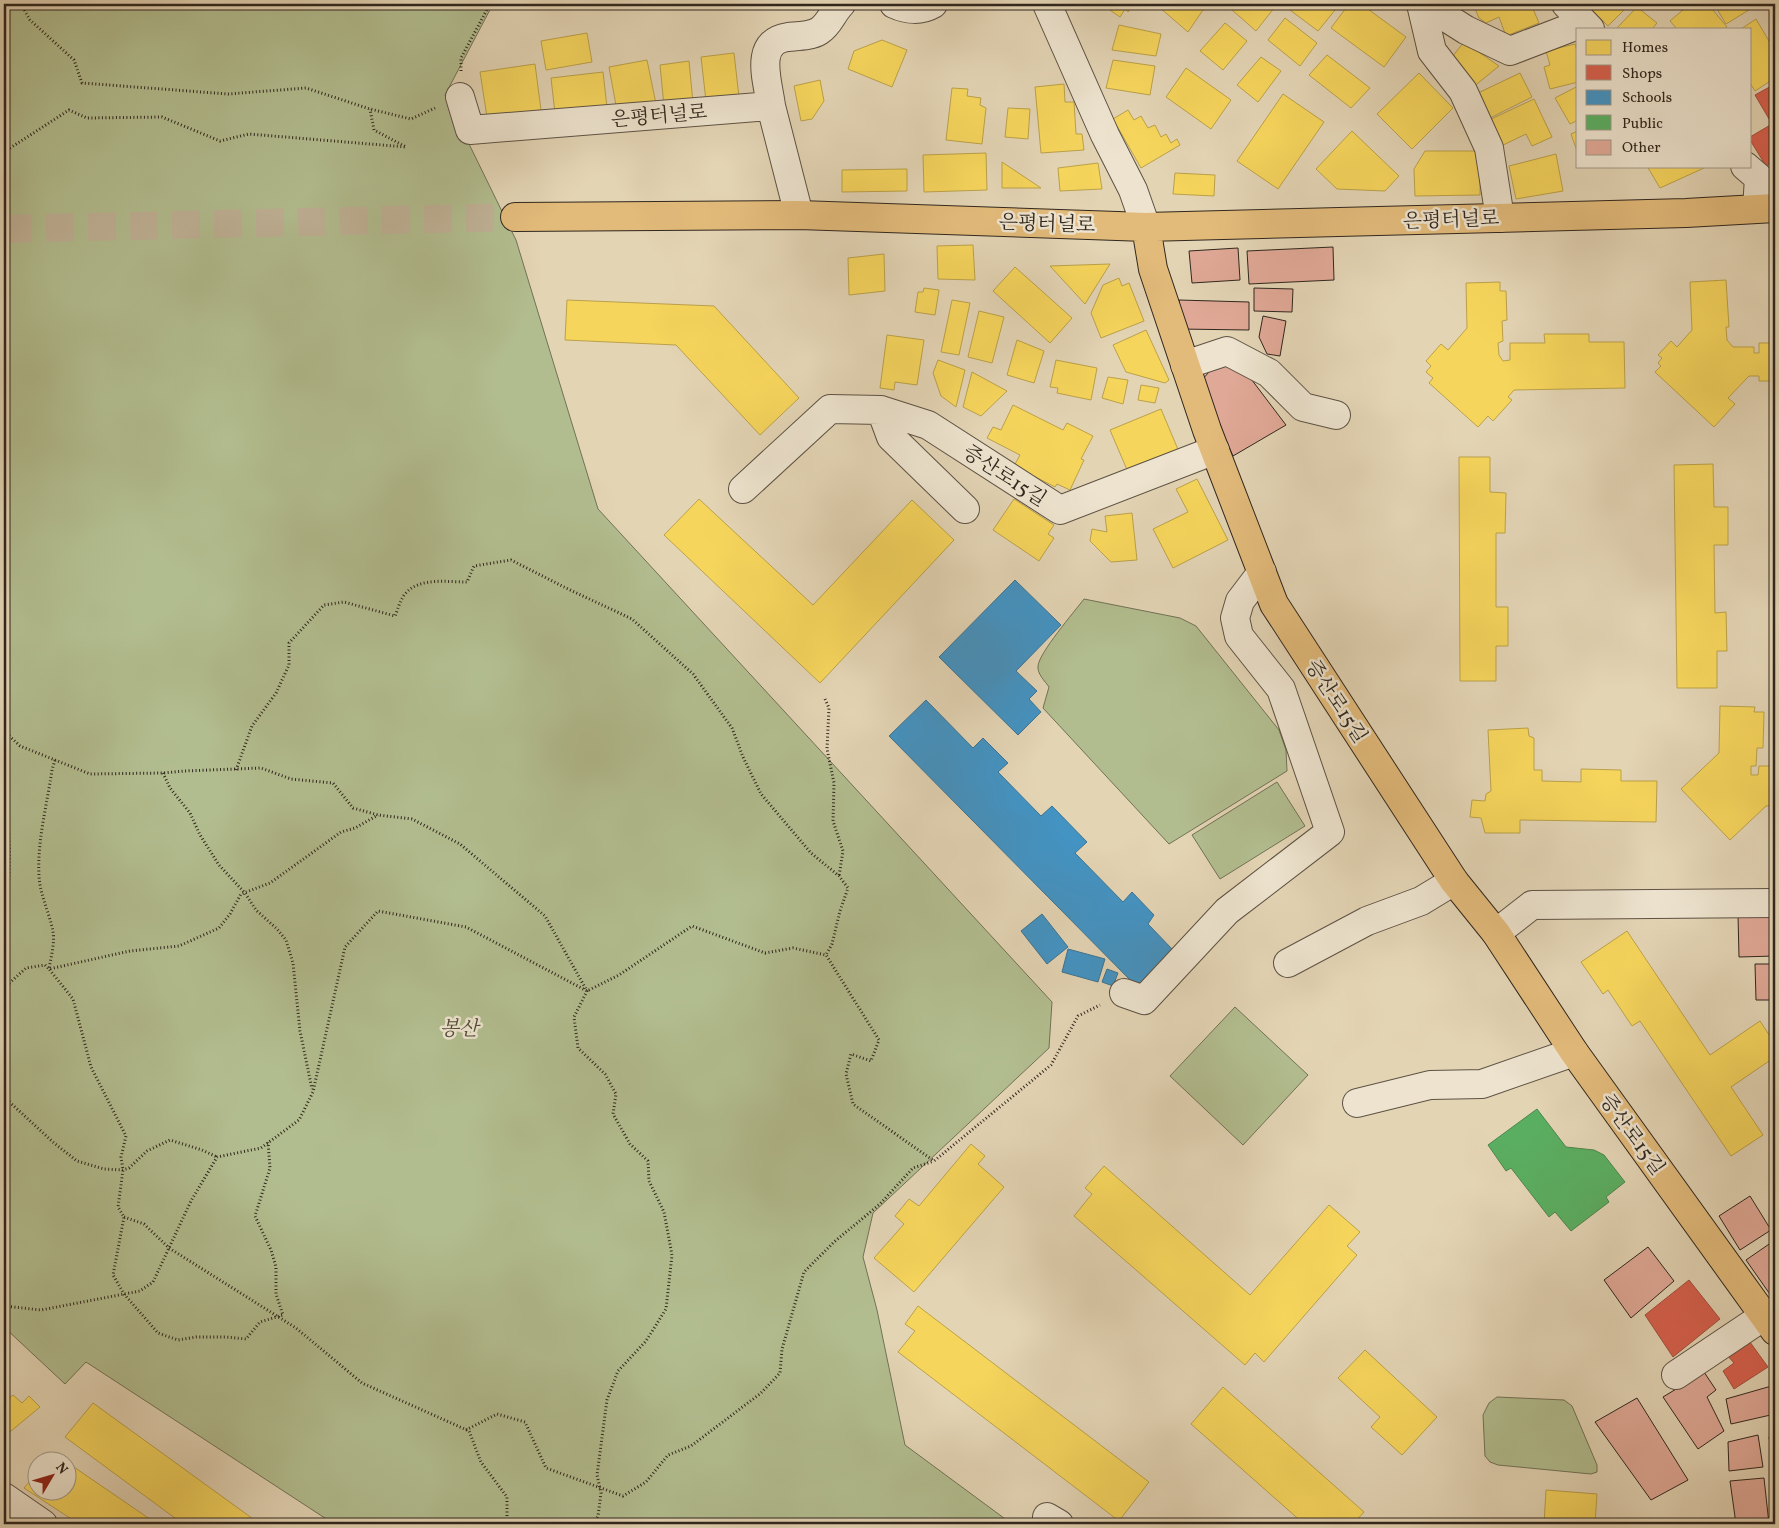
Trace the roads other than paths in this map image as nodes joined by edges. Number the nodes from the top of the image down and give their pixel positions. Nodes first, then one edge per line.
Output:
1 (841, 4) edge
2 (894, 4) edge
3 (933, 4) edge
4 (1047, 4) edge
5 (1423, 4) edge
6 (1580, 18) edge
7 (460, 97) dead end
8 (771, 106) junction
9 (1747, 168) edge
10 (1769, 202) edge
11 (799, 215) junction
12 (514, 216) tunnel mouth
13 (1500, 218) junction
14 (1146, 227) junction
15 (1185, 365) junction
16 (881, 410) junction
17 (1336, 414) dead end
18 (1215, 450) junction
19 (743, 489) dead end
20 (965, 509) dead end
21 (1262, 572) junction
22 (1454, 881) junction
23 (1775, 903) edge
24 (1496, 933) junction
25 (1288, 963) dead end
26 (1124, 993) road end
27 (1574, 1052) junction
28 (1357, 1104) dead end
29 (1772, 1320) edge
30 (1676, 1375) dead end
31 (4, 1497) edge
32 (43, 1524) edge

1 - 8 street
2 - 3 street
4 - 14 street
5 - 6 street
5 - 13 street
7 - 8 street, 은평터널로
8 - 11 street
9 - 10 street, 은평터널로
10 - 13 main road, 은평터널로
11 - 12 main road, 은평터널로
11 - 14 main road, 은평터널로
13 - 14 main road, 은평터널로
14 - 15 main road, 증산로15길
15 - 17 street
15 - 18 main road, 증산로15길
16 - 18 street, 증산로15길
16 - 19 street
16 - 20 street
18 - 21 main road, 증산로15길
21 - 22 main road, 증산로15길
21 - 26 street
22 - 24 main road, 증산로15길
22 - 25 street
23 - 24 street
24 - 27 main road, 증산로15길
27 - 28 street
27 - 29 main road, 증산로15길
29 - 30 street
31 - 32 street

